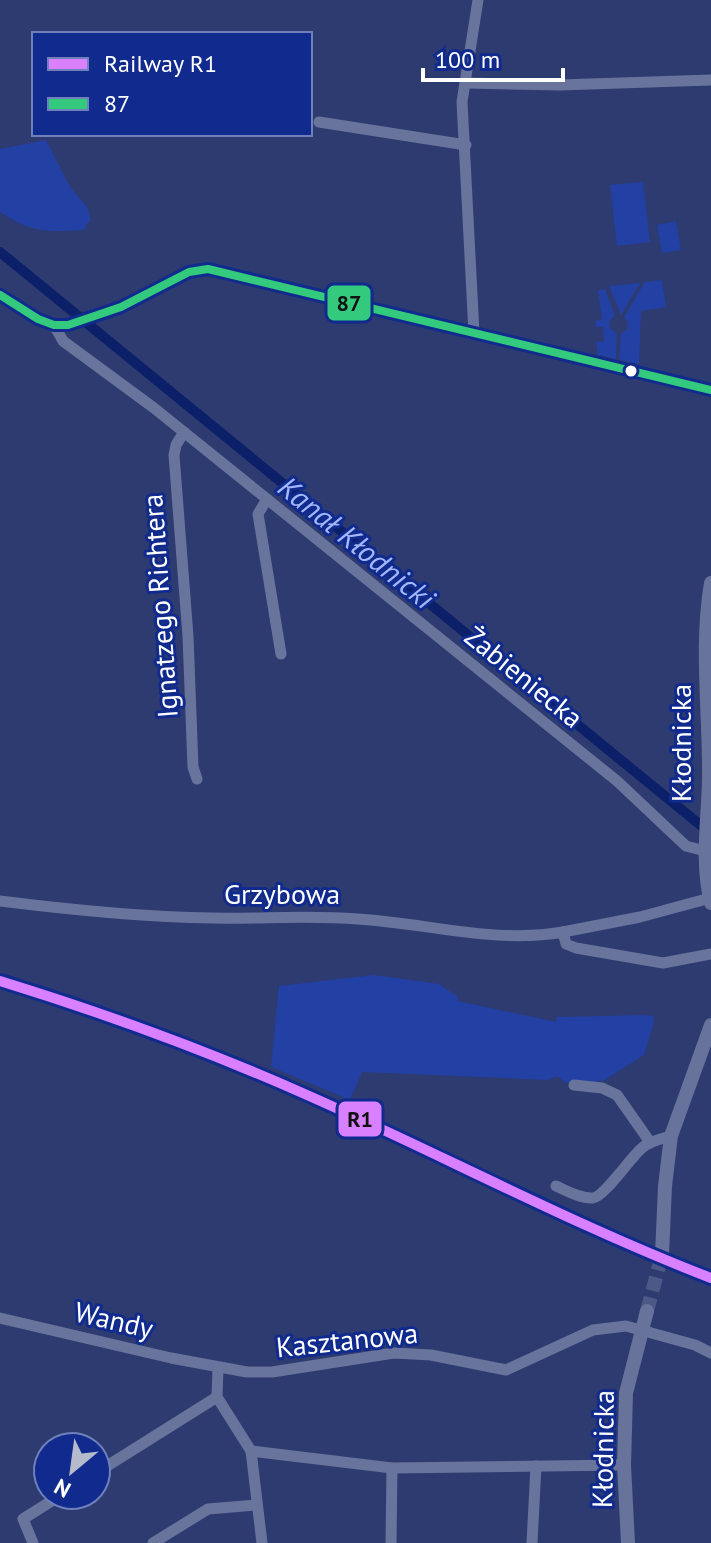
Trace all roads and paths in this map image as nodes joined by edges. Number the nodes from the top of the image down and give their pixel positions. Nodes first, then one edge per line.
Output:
1 (478, 0) edge
2 (711, 80) edge
3 (467, 83) junction
4 (319, 122) dead end
5 (466, 145) junction
6 (0, 295) edge
7 (54, 325) junction
8 (474, 333) junction
9 (711, 390) edge
10 (184, 432) junction
11 (267, 499) junction
12 (711, 583) edge
13 (281, 654) dead end
14 (709, 698) edge
15 (197, 779) dead end
16 (709, 804) edge
17 (705, 848) junction
18 (710, 900) edge
19 (0, 901) edge
20 (563, 932) junction
21 (711, 954) edge
22 (711, 1025) edge
23 (574, 1085) dead end
24 (671, 1136) junction
25 (650, 1142) junction
26 (556, 1186) dead end
27 (662, 1255) tunnel mouth
28 (647, 1311) tunnel mouth
29 (0, 1318) edge
30 (641, 1330) junction
31 (711, 1353) edge
32 (218, 1368) junction
33 (217, 1397) junction
34 (251, 1451) junction
35 (112, 1463) edge
36 (624, 1465) junction
37 (536, 1466) junction
38 (392, 1468) junction
39 (257, 1505) junction
40 (36, 1511) edge
41 (33, 1543) edge
42 (153, 1543) edge
43 (262, 1543) edge
44 (391, 1543) edge
45 (532, 1543) edge
46 (628, 1543) edge

1 - 3 street
2 - 3 street
3 - 5 street
4 - 5 street
5 - 8 street
6 - 7 street
7 - 8 street
7 - 10 street, Żabieniecka
8 - 9 street
10 - 11 street, Żabieniecka
10 - 15 street, Ignatzego Richtera
11 - 13 street
11 - 17 street, Żabieniecka
12 - 14 main road, Kłodnicka
14 - 16 main road, Kłodnicka
16 - 17 main road, Kłodnicka
17 - 18 main road, Kłodnicka
18 - 20 street, Grzybowa
19 - 20 street, Grzybowa
20 - 21 street
22 - 24 main road
23 - 25 street
24 - 25 street
24 - 27 main road
25 - 26 street
28 - 30 main road, Kłodnicka
29 - 32 street, Wandy
30 - 31 street, Kasztanowa
30 - 32 street, Kasztanowa
30 - 36 main road, Kłodnicka
32 - 33 street
33 - 34 street
33 - 35 street
34 - 38 street
34 - 39 street
36 - 37 street
36 - 46 main road, Kłodnicka
37 - 38 street
37 - 45 street
38 - 44 street
39 - 42 street
39 - 43 street
40 - 41 street

